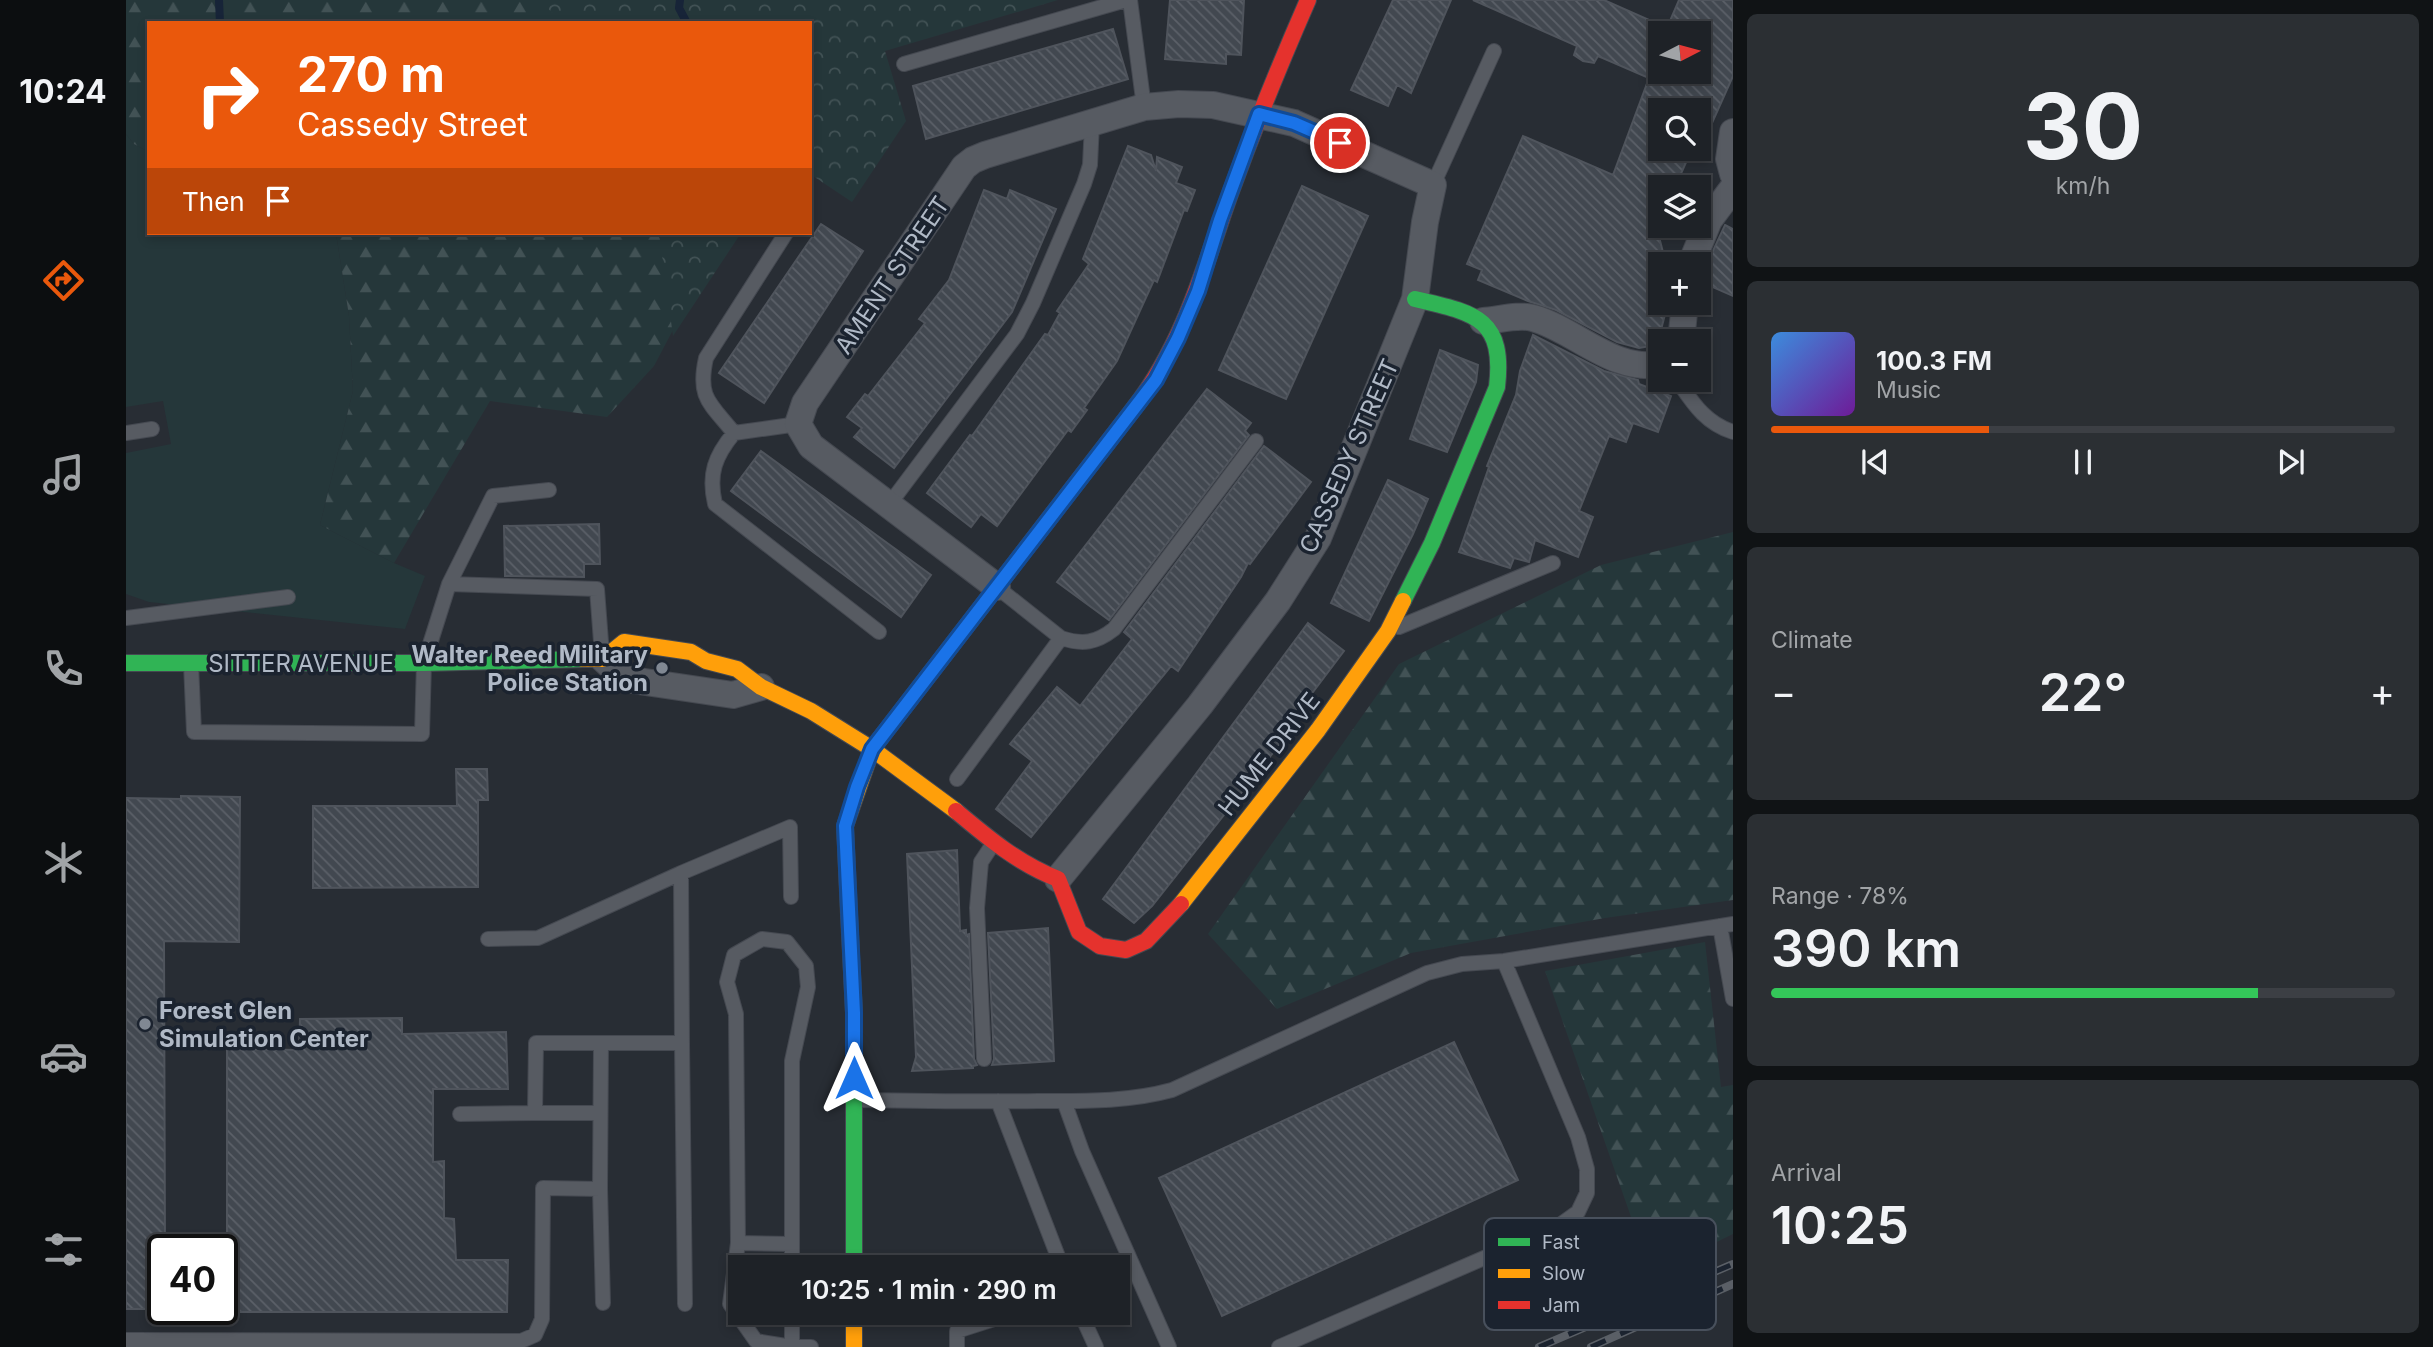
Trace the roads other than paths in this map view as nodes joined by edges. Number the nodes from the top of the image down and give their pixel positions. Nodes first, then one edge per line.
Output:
1 (1128, 0) edge
2 (1308, 0) edge
3 (1494, 51) dead end
4 (904, 64) dead end
5 (1144, 107) junction
6 (1259, 114) junction
7 (1092, 123) junction
8 (1733, 132) edge
9 (1733, 174) edge
10 (1433, 184) junction
11 (1733, 188) edge
12 (785, 235) edge
13 (1696, 252) edge
14 (1415, 299) junction
15 (1483, 321) junction
16 (1648, 366) edge
17 (1686, 392) edge
18 (798, 424) junction
19 (152, 429) dead end
20 (1733, 432) edge
21 (126, 433) edge
22 (734, 433) junction
23 (1256, 441) dead end
24 (550, 490) dead end
25 (888, 506) junction
26 (1553, 564) dead end
27 (449, 584) junction
28 (997, 587) junction
29 (288, 597) dead end
30 (126, 618) edge
31 (1388, 631) junction
32 (878, 632) dead end
33 (1062, 638) junction
34 (603, 659) junction
35 (126, 663) edge
36 (190, 663) junction
37 (424, 663) junction
38 (761, 687) junction
39 (872, 749) junction
40 (957, 779) dead end
41 (994, 843) junction
42 (681, 873) junction
43 (1058, 879) junction
44 (791, 897) dead end
45 (1726, 925) edge
46 (488, 939) dead end
47 (1504, 961) junction
48 (1733, 999) edge
49 (682, 1043) junction
50 (601, 1044) junction
51 (984, 1059) dead end
52 (854, 1100) junction
53 (998, 1101) junction
54 (1064, 1101) junction
55 (535, 1113) junction
56 (600, 1113) junction
57 (460, 1114) dead end
58 (600, 1189) junction
59 (1570, 1218) edge
60 (737, 1243) junction
61 (792, 1244) junction
62 (792, 1255) edge
63 (854, 1255) edge
64 (1057, 1255) edge
65 (1484, 1258) edge
66 (603, 1304) dead end
67 (685, 1304) dead end
68 (792, 1325) edge
69 (854, 1325) edge
70 (976, 1325) edge
71 (1086, 1325) edge
72 (126, 1340) edge
73 (152, 1343) edge
74 (242, 1343) edge
75 (792, 1347) edge
76 (811, 1347) edge
77 (854, 1347) edge
78 (957, 1347) edge
79 (1096, 1347) edge
80 (1169, 1347) edge
81 (1279, 1347) edge

1 - 4 lane
1 - 5 lane
2 - 6 street
3 - 10 lane
5 - 6 street, AMENT STREET
5 - 7 street, AMENT STREET
6 - 10 street
6 - 28 street
7 - 18 street, AMENT STREET
7 - 25 lane
8 - 9 street
10 - 14 street, CASSEDY STREET
11 - 13 street
12 - 22 lane
14 - 15 street
14 - 43 street, CASSEDY STREET
15 - 16 street
15 - 31 street, HUME DRIVE
17 - 20 lane
18 - 22 lane
18 - 25 street
19 - 21 lane
22 - 32 lane
23 - 33 lane
24 - 27 lane
25 - 28 street
26 - 31 lane
27 - 34 lane
27 - 37 lane
28 - 33 lane
28 - 39 street
29 - 30 lane
31 - 43 street, HUME DRIVE
33 - 40 lane
34 - 37 street, SITTER AVENUE
34 - 38 street
34 - 38 street, SITTER AVENUE
35 - 36 street, SITTER AVENUE
36 - 37 street, SITTER AVENUE
36 - 37 lane
38 - 39 street, SITTER AVENUE
39 - 41 street
39 - 52 street
41 - 43 street
41 - 51 lane
42 - 44 lane
42 - 46 lane
42 - 49 lane
45 - 47 lane
45 - 48 lane
47 - 54 lane
47 - 59 lane
49 - 50 lane
49 - 67 lane
50 - 55 lane
50 - 56 lane
52 - 53 lane
52 - 63 street
53 - 54 lane
53 - 64 lane
54 - 80 lane
55 - 56 lane
55 - 57 lane
56 - 58 lane
58 - 66 lane
58 - 74 lane
60 - 61 lane
60 - 61 lane
60 - 75 lane
61 - 62 lane
65 - 81 lane
68 - 75 lane
69 - 77 street
70 - 78 lane
71 - 79 lane
72 - 73 lane
73 - 74 lane
75 - 76 lane

